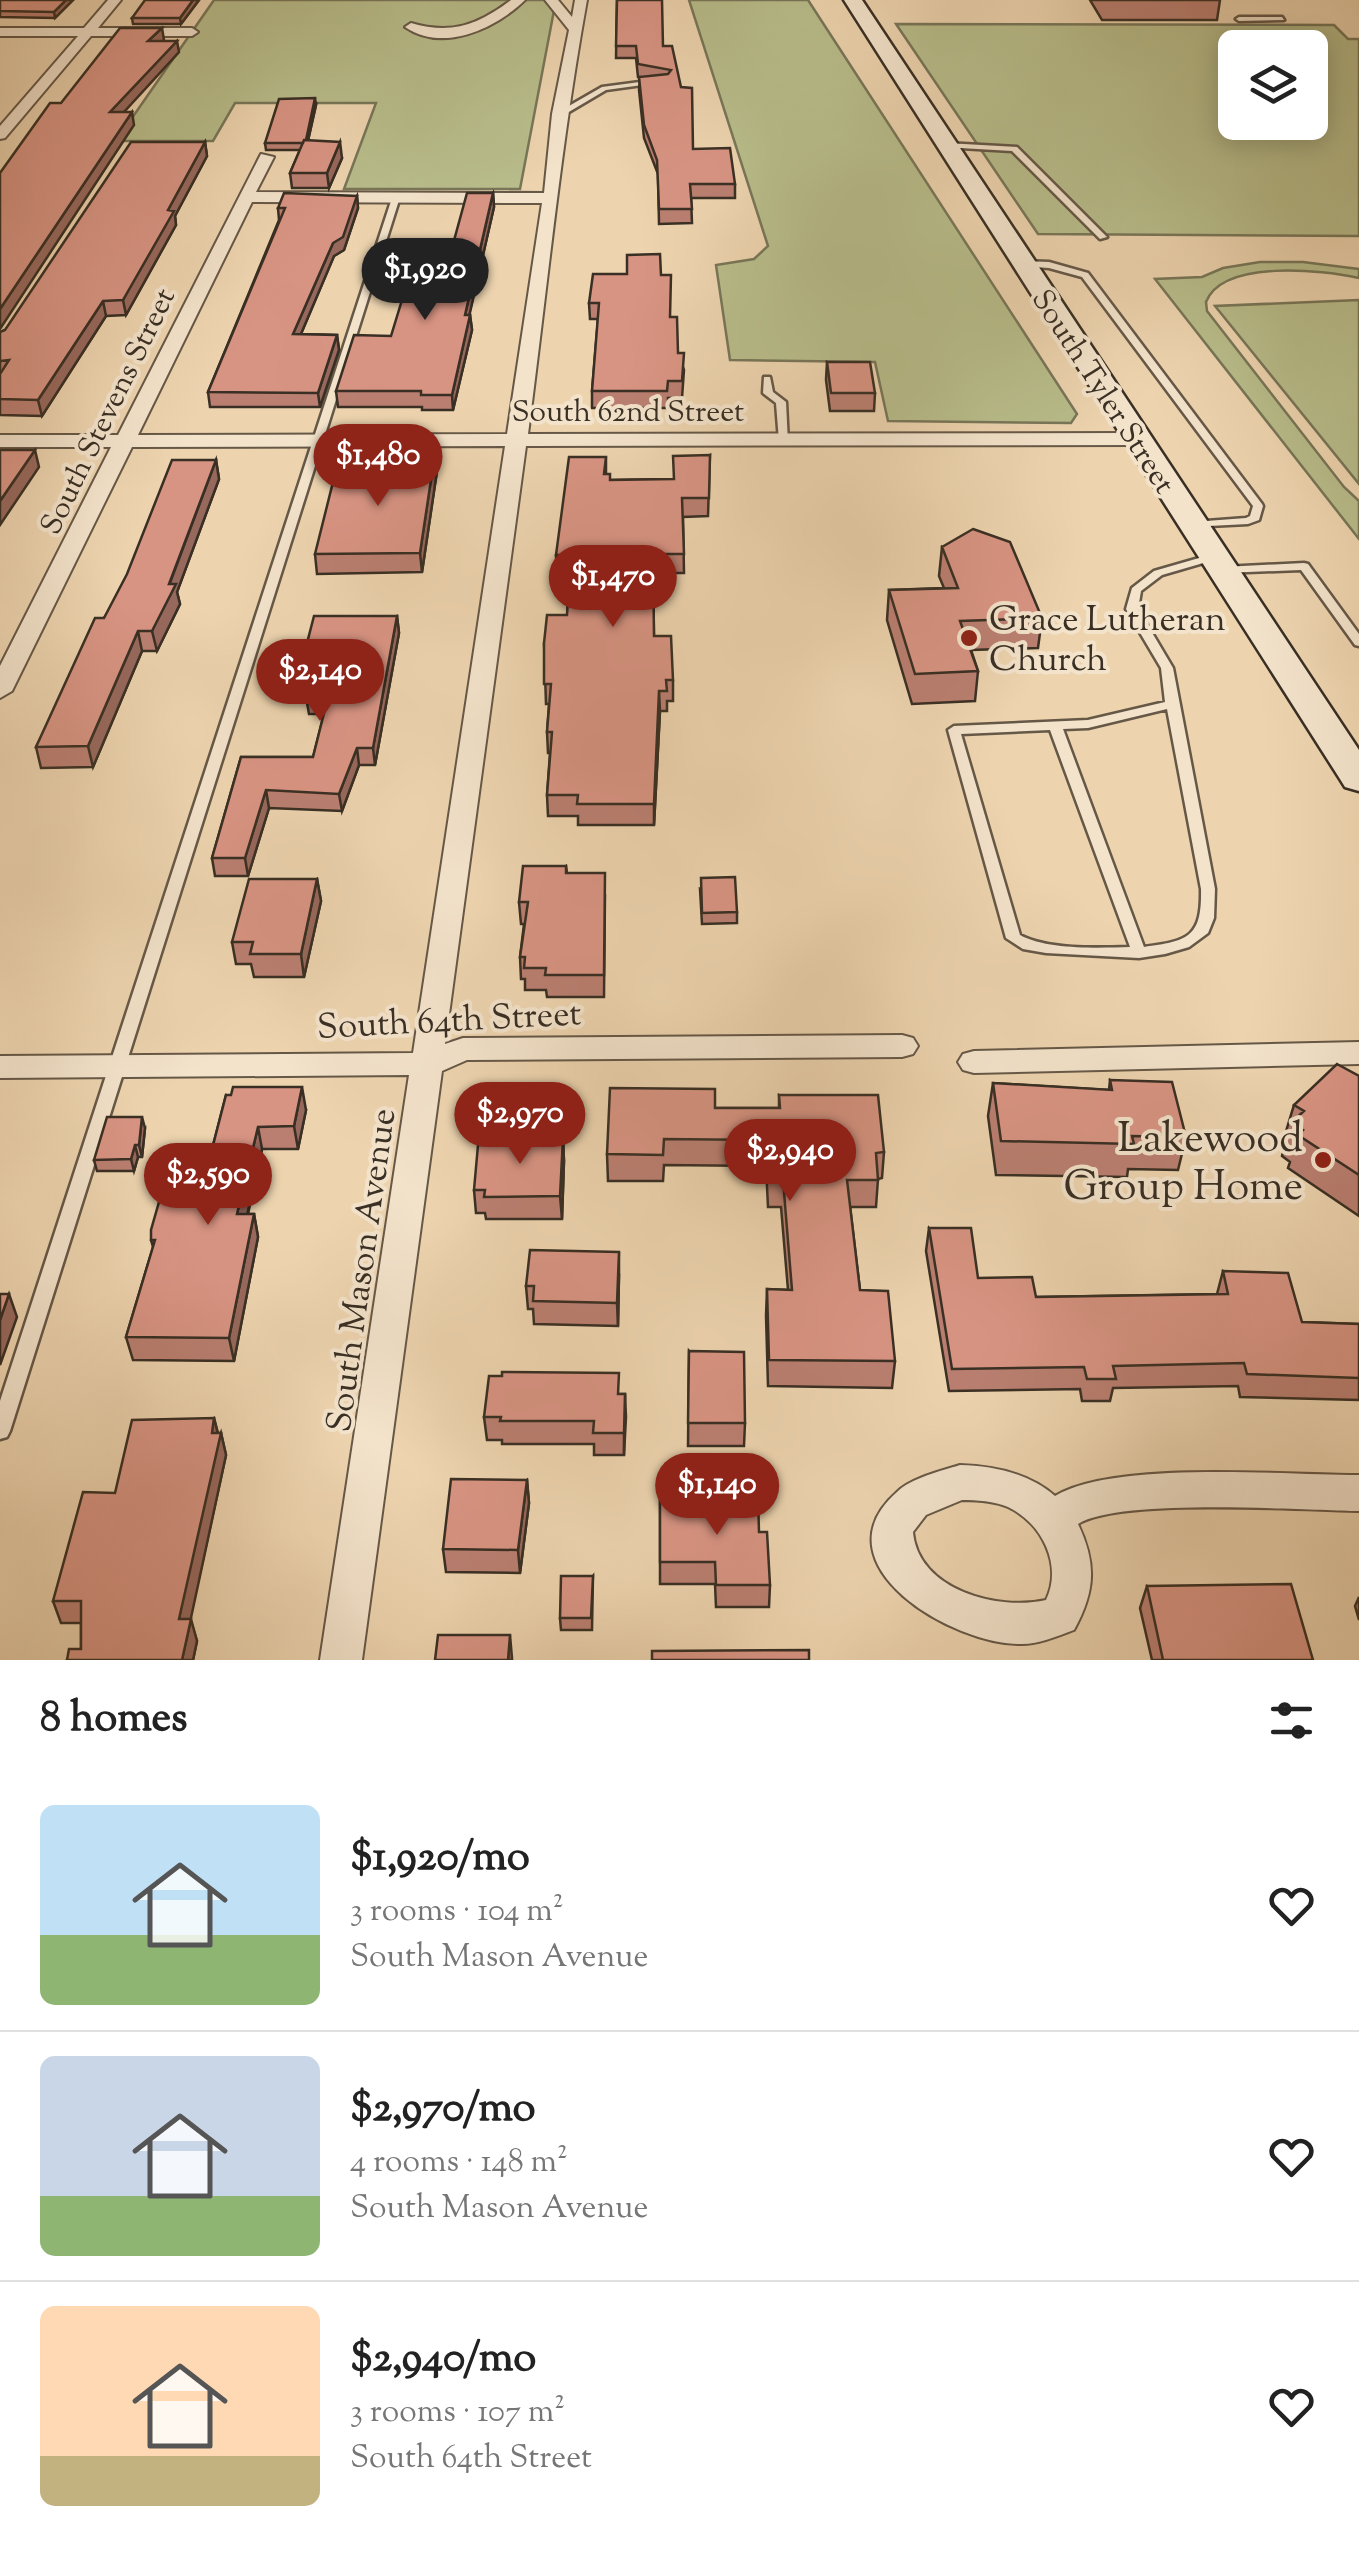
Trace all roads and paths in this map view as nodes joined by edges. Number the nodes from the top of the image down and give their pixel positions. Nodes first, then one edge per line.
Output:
1 (114, 0) edge
2 (518, 0) edge
3 (552, 0) edge
4 (581, 0) edge
5 (853, 0) edge
6 (1239, 19) dead end
7 (1282, 20) dead end
8 (411, 26) dead end
9 (576, 30) junction
10 (0, 32) edge
11 (88, 32) junction
12 (192, 32) dead end
13 (664, 83) edge
14 (558, 114) junction
15 (0, 135) edge
16 (946, 145) junction
17 (266, 157) dead end
18 (245, 196) junction
19 (396, 197) junction
20 (550, 198) junction
21 (1103, 237) dead end
22 (1022, 264) junction
23 (767, 379) dead end
24 (1135, 439) junction
25 (0, 440) edge
26 (128, 440) junction
27 (318, 440) junction
28 (516, 441) junction
29 (784, 441) junction
30 (1192, 525) junction
31 (1217, 564) junction
32 (1359, 642) edge
33 (0, 691) edge
34 (1172, 704) junction
35 (1055, 726) junction
36 (1359, 779) edge
37 (1139, 953) junction
38 (902, 1046) dead end
39 (1359, 1053) edge
40 (974, 1062) dead end
41 (428, 1064) junction
42 (120, 1066) junction
43 (0, 1067) edge
44 (0, 1431) edge
45 (1359, 1493) edge
46 (1052, 1519) junction
47 (341, 1660) edge

1 - 11 street
2 - 8 street
3 - 9 street
4 - 9 street, South Mason Avenue
5 - 16 street, South Tyler Street
6 - 7 lane
9 - 14 street, South Mason Avenue
10 - 11 street
11 - 12 street
11 - 15 street
13 - 14 lane
14 - 20 street, South Mason Avenue
16 - 21 lane
16 - 22 street, South Tyler Street
17 - 18 street, South Stevens Street
18 - 19 street
18 - 26 street, South Stevens Street
19 - 20 street
19 - 27 lane
20 - 28 street, South Mason Avenue
22 - 24 street, South Tyler Street
22 - 30 lane
23 - 29 lane
24 - 29 street, South 62nd Street
24 - 30 street, South Tyler Street
25 - 26 street, South 62nd Street
26 - 27 street, South 62nd Street
26 - 33 street, South Stevens Street
27 - 28 street, South 62nd Street
27 - 42 lane
28 - 29 street, South 62nd Street
28 - 41 street, South Mason Avenue
30 - 31 street, South Tyler Street
31 - 32 lane
31 - 34 lane
31 - 36 street, South Tyler Street
34 - 35 lane
34 - 37 lane
35 - 37 lane
35 - 37 lane
38 - 41 street, South 64th Street
39 - 40 street
41 - 42 street, South 64th Street
41 - 47 street, South Mason Avenue
42 - 43 street, South 64th Street
42 - 44 lane
45 - 46 street
46 - 46 street

